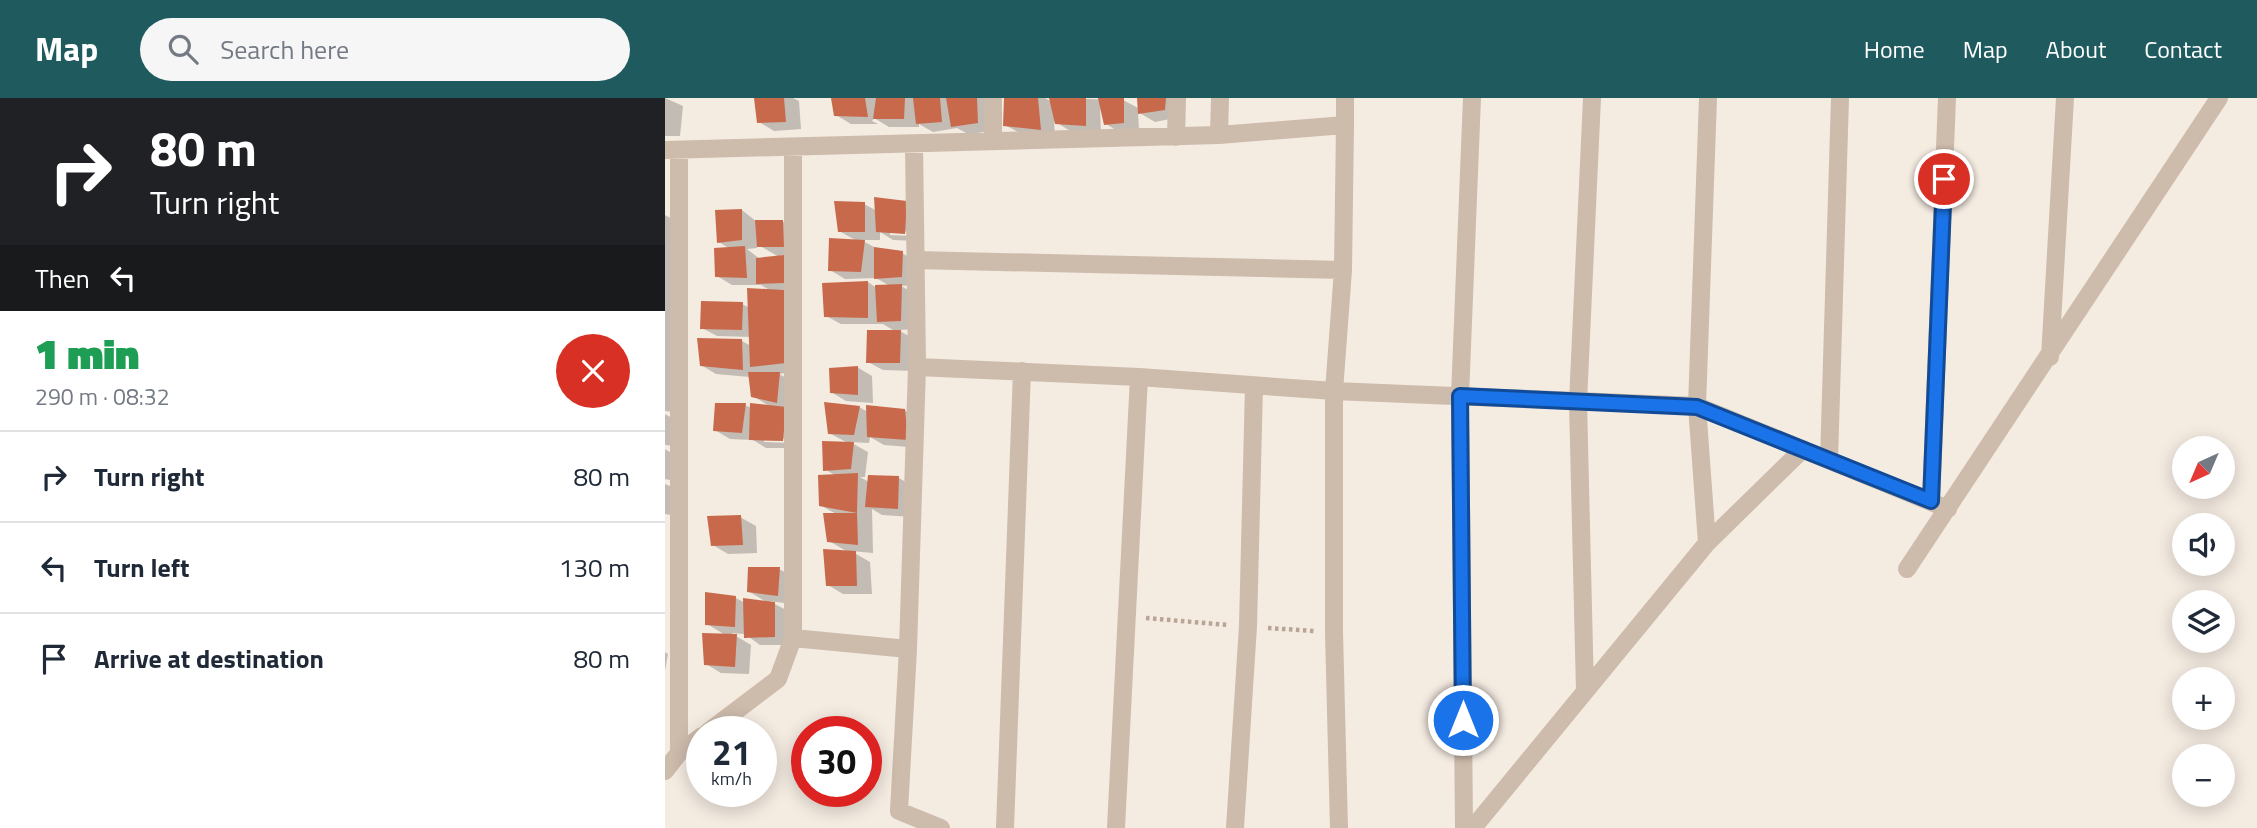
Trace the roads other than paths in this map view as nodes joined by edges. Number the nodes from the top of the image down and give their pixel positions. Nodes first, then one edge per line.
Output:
1 (993, 98) edge
2 (1177, 98) edge
3 (1220, 98) edge
4 (1345, 98) edge
5 (1472, 98) edge
6 (1592, 98) edge
7 (1708, 98) edge
8 (1840, 98) edge
9 (1947, 98) edge
10 (2065, 98) edge
11 (2219, 98) edge
12 (1345, 125) junction
13 (1219, 135) junction
14 (1176, 137) junction
15 (993, 141) junction
16 (914, 144) junction
17 (793, 147) junction
18 (672, 150) edge
19 (916, 260) junction
20 (1343, 270) junction
21 (2050, 358) junction
22 (917, 366) junction
23 (1023, 371) junction
24 (1139, 377) junction
25 (1254, 386) junction
26 (1334, 391) junction
27 (1460, 396) junction
28 (1578, 402) junction
29 (1697, 407) junction
30 (1803, 449) junction
31 (1829, 460) junction
32 (1931, 501) junction
33 (1948, 509) junction
34 (1707, 543) junction
35 (1907, 569) dead end
36 (793, 638) junction
37 (908, 649) junction
38 (1585, 691) junction
39 (729, 716) edge
40 (686, 748) edge
41 (679, 753) junction
42 (665, 771) edge
43 (941, 828) edge
44 (1005, 828) edge
45 (1116, 828) edge
46 (1235, 828) edge
47 (1339, 828) edge
48 (1464, 828) edge
49 (1473, 828) edge

1 - 15 street
2 - 14 street
3 - 13 street
4 - 12 street
5 - 27 street
6 - 28 street
7 - 29 street
8 - 31 street
9 - 32 street
10 - 21 street
11 - 21 street
12 - 13 street
12 - 20 street
13 - 14 street
14 - 15 street
15 - 16 street
16 - 17 street
16 - 19 street
17 - 18 street
17 - 36 street
18 - 41 street
19 - 20 street
19 - 22 street
20 - 26 street
21 - 33 street
22 - 23 street
22 - 37 street
23 - 24 street
23 - 44 street
24 - 25 street
24 - 45 street
25 - 26 street
25 - 46 street
26 - 27 street
26 - 47 street
27 - 28 street
27 - 48 street
28 - 29 street
28 - 38 street
29 - 30 street
29 - 34 street
30 - 31 street
30 - 34 street
31 - 32 street
32 - 33 street
33 - 35 street
34 - 38 street
36 - 37 street
36 - 39 street
37 - 43 street
38 - 49 street
40 - 41 street
41 - 42 street

